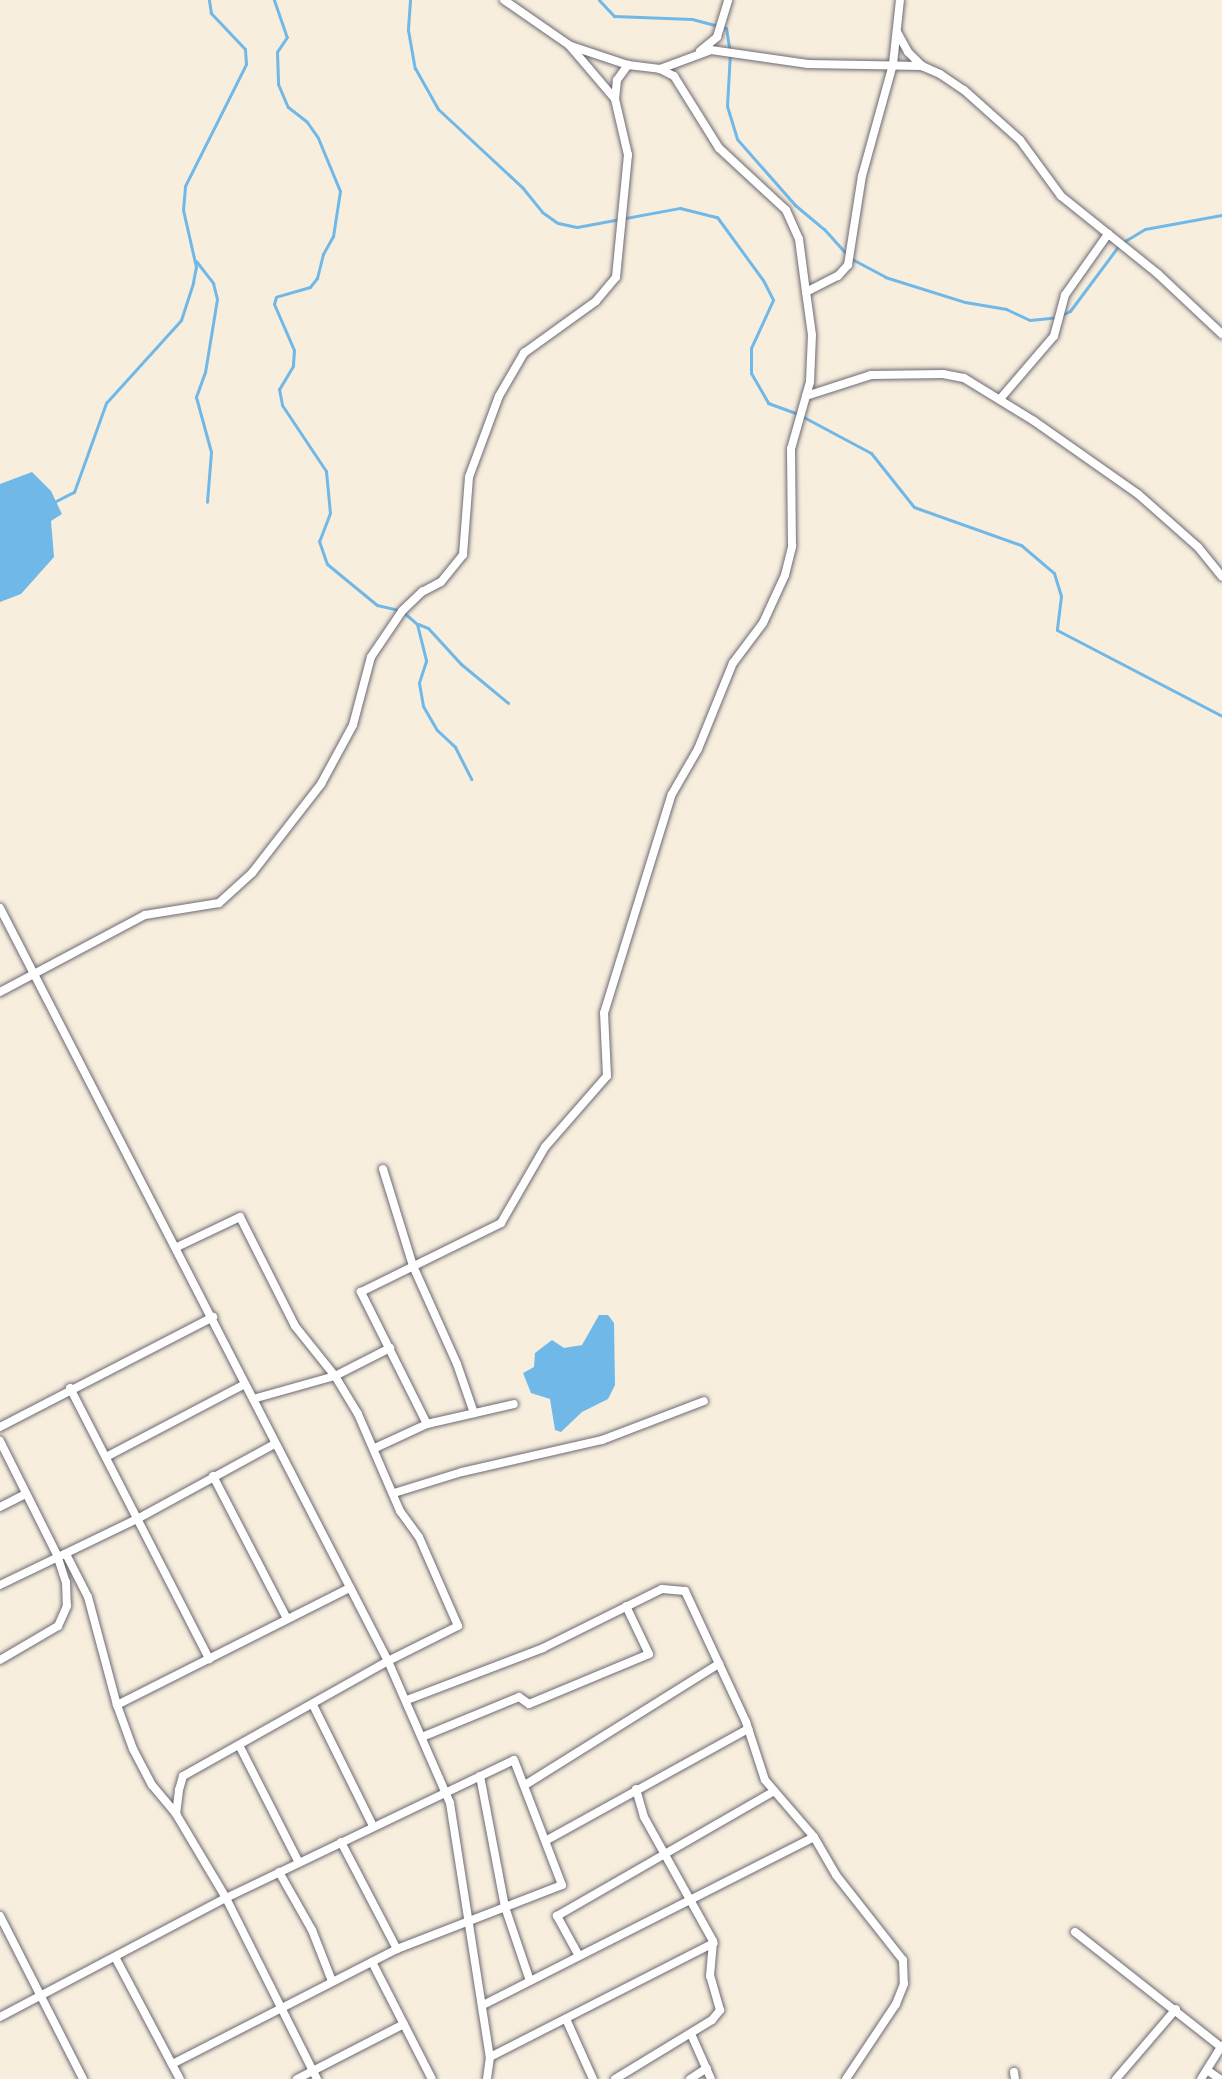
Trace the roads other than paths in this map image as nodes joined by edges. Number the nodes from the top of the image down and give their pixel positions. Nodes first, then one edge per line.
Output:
1 (504, 0) edge
2 (728, 0) edge
3 (900, 0) edge
4 (897, 32) junction
5 (569, 45) junction
6 (700, 51) junction
7 (893, 64) junction
8 (628, 65) junction
9 (922, 66) junction
10 (660, 69) junction
11 (615, 99) junction
12 (1108, 234) junction
13 (806, 292) junction
14 (1222, 334) edge
15 (806, 396) junction
16 (1000, 399) junction
17 (1222, 577) edge
18 (0, 908) edge
19 (33, 974) junction
20 (0, 992) edge
21 (383, 1168) dead end
22 (177, 1247) junction
23 (413, 1266) junction
24 (213, 1317) junction
25 (390, 1348) junction
26 (335, 1376) junction
27 (246, 1384) junction
28 (70, 1388) junction
29 (253, 1399) junction
30 (704, 1401) dead end
31 (514, 1404) dead end
32 (474, 1413) junction
33 (427, 1424) junction
34 (0, 1427) edge
35 (0, 1441) edge
36 (275, 1444) junction
37 (375, 1448) junction
38 (106, 1456) junction
39 (213, 1476) junction
40 (394, 1493) junction
41 (26, 1494) junction
42 (0, 1507) edge
43 (139, 1518) junction
44 (66, 1554) junction
45 (57, 1555) junction
46 (0, 1585) edge
47 (350, 1588) junction
48 (626, 1606) junction
49 (287, 1619) junction
50 (209, 1659) junction
51 (0, 1660) edge
52 (388, 1661) junction
53 (719, 1665) junction
54 (406, 1700) junction
55 (117, 1705) junction
56 (313, 1705) junction
57 (748, 1729) junction
58 (422, 1737) junction
59 (239, 1745) junction
60 (480, 1776) junction
61 (525, 1785) junction
62 (636, 1789) junction
63 (446, 1790) junction
64 (774, 1791) junction
65 (176, 1814) junction
66 (373, 1826) junction
67 (814, 1837) junction
68 (547, 1840) junction
69 (341, 1842) junction
70 (662, 1852) junction
71 (299, 1863) junction
72 (279, 1872) junction
73 (226, 1898) junction
74 (687, 1899) junction
75 (505, 1907) junction
76 (0, 1916) edge
77 (468, 1922) junction
78 (1075, 1932) dead end
79 (714, 1943) junction
80 (398, 1949) junction
81 (579, 1956) junction
82 (115, 1957) junction
83 (372, 1962) junction
84 (530, 1980) junction
85 (332, 1981) junction
86 (41, 1995) junction
87 (483, 2004) junction
88 (280, 2007) junction
89 (1176, 2009) junction
90 (0, 2017) edge
91 (566, 2019) junction
92 (404, 2024) junction
93 (691, 2034) junction
94 (1222, 2047) edge
95 (490, 2057) junction
96 (172, 2064) junction
97 (706, 2068) junction
98 (1207, 2070) junction
99 (313, 2071) junction
100 (83, 2079) edge
101 (180, 2079) edge
102 (297, 2079) edge
103 (316, 2079) edge
104 (432, 2079) edge
105 (487, 2079) edge
106 (593, 2079) edge
107 (615, 2079) edge
108 (690, 2079) edge
109 (711, 2079) edge
110 (846, 2079) edge
111 (1116, 2079) edge
112 (1201, 2079) edge
113 (1220, 2079) edge

1 - 5 street
2 - 6 street
3 - 4 street
4 - 7 street
4 - 9 street
5 - 8 street
5 - 11 street
6 - 7 street
6 - 10 street
7 - 9 street
7 - 13 street
8 - 10 street
8 - 11 street
9 - 12 street
10 - 13 street
11 - 19 street
12 - 14 street
12 - 16 street
13 - 15 street
15 - 16 street
15 - 23 street
16 - 17 street
18 - 19 street
19 - 20 street
19 - 22 street
21 - 23 street
22 - 24 street
22 - 26 street
23 - 25 street
23 - 32 street
24 - 27 street
24 - 28 street
25 - 26 street
25 - 33 street
26 - 29 street
26 - 37 street
27 - 29 street
27 - 38 street
28 - 34 street
28 - 38 street
29 - 36 street
30 - 40 street
31 - 32 street
32 - 33 street
33 - 37 street
35 - 41 street
36 - 39 street
36 - 47 street
37 - 40 street
38 - 43 street
39 - 43 street
39 - 49 street
40 - 52 street
41 - 42 street
41 - 45 street
43 - 44 street
43 - 50 street
44 - 45 street
44 - 55 street
45 - 46 street
45 - 51 street
47 - 49 street
47 - 52 street
48 - 53 street
48 - 54 street
48 - 58 street
49 - 50 street
50 - 55 street
52 - 54 street
52 - 56 street
53 - 57 street
53 - 61 street
54 - 58 street
55 - 65 street
56 - 59 street
56 - 66 street
57 - 62 street
57 - 64 street
58 - 63 street
59 - 65 street
59 - 71 street
60 - 61 street
60 - 63 street
60 - 75 street
61 - 68 street
62 - 68 street
62 - 70 street
63 - 66 street
63 - 77 street
64 - 67 street
64 - 70 street
65 - 73 street
66 - 69 street
67 - 74 street
67 - 110 street
68 - 75 street
69 - 71 street
69 - 80 street
70 - 74 street
70 - 81 street
71 - 72 street
72 - 73 street
72 - 85 street
73 - 82 street
73 - 88 street
74 - 79 street
74 - 81 street
75 - 77 street
75 - 84 street
76 - 86 street
77 - 80 street
77 - 87 street
78 - 89 street
79 - 91 street
79 - 93 street
80 - 83 street
81 - 84 street
82 - 86 street
82 - 96 street
83 - 85 street
83 - 92 street
84 - 87 street
85 - 88 street
86 - 90 street
86 - 100 street
87 - 95 street
88 - 96 street
88 - 99 street
89 - 94 street
89 - 111 street
91 - 95 street
91 - 106 street
92 - 99 street
92 - 104 street
93 - 97 street
93 - 107 street
94 - 98 street
95 - 105 street
96 - 101 street
97 - 108 street
97 - 109 street
98 - 112 street
98 - 113 street
99 - 102 street
99 - 103 street

